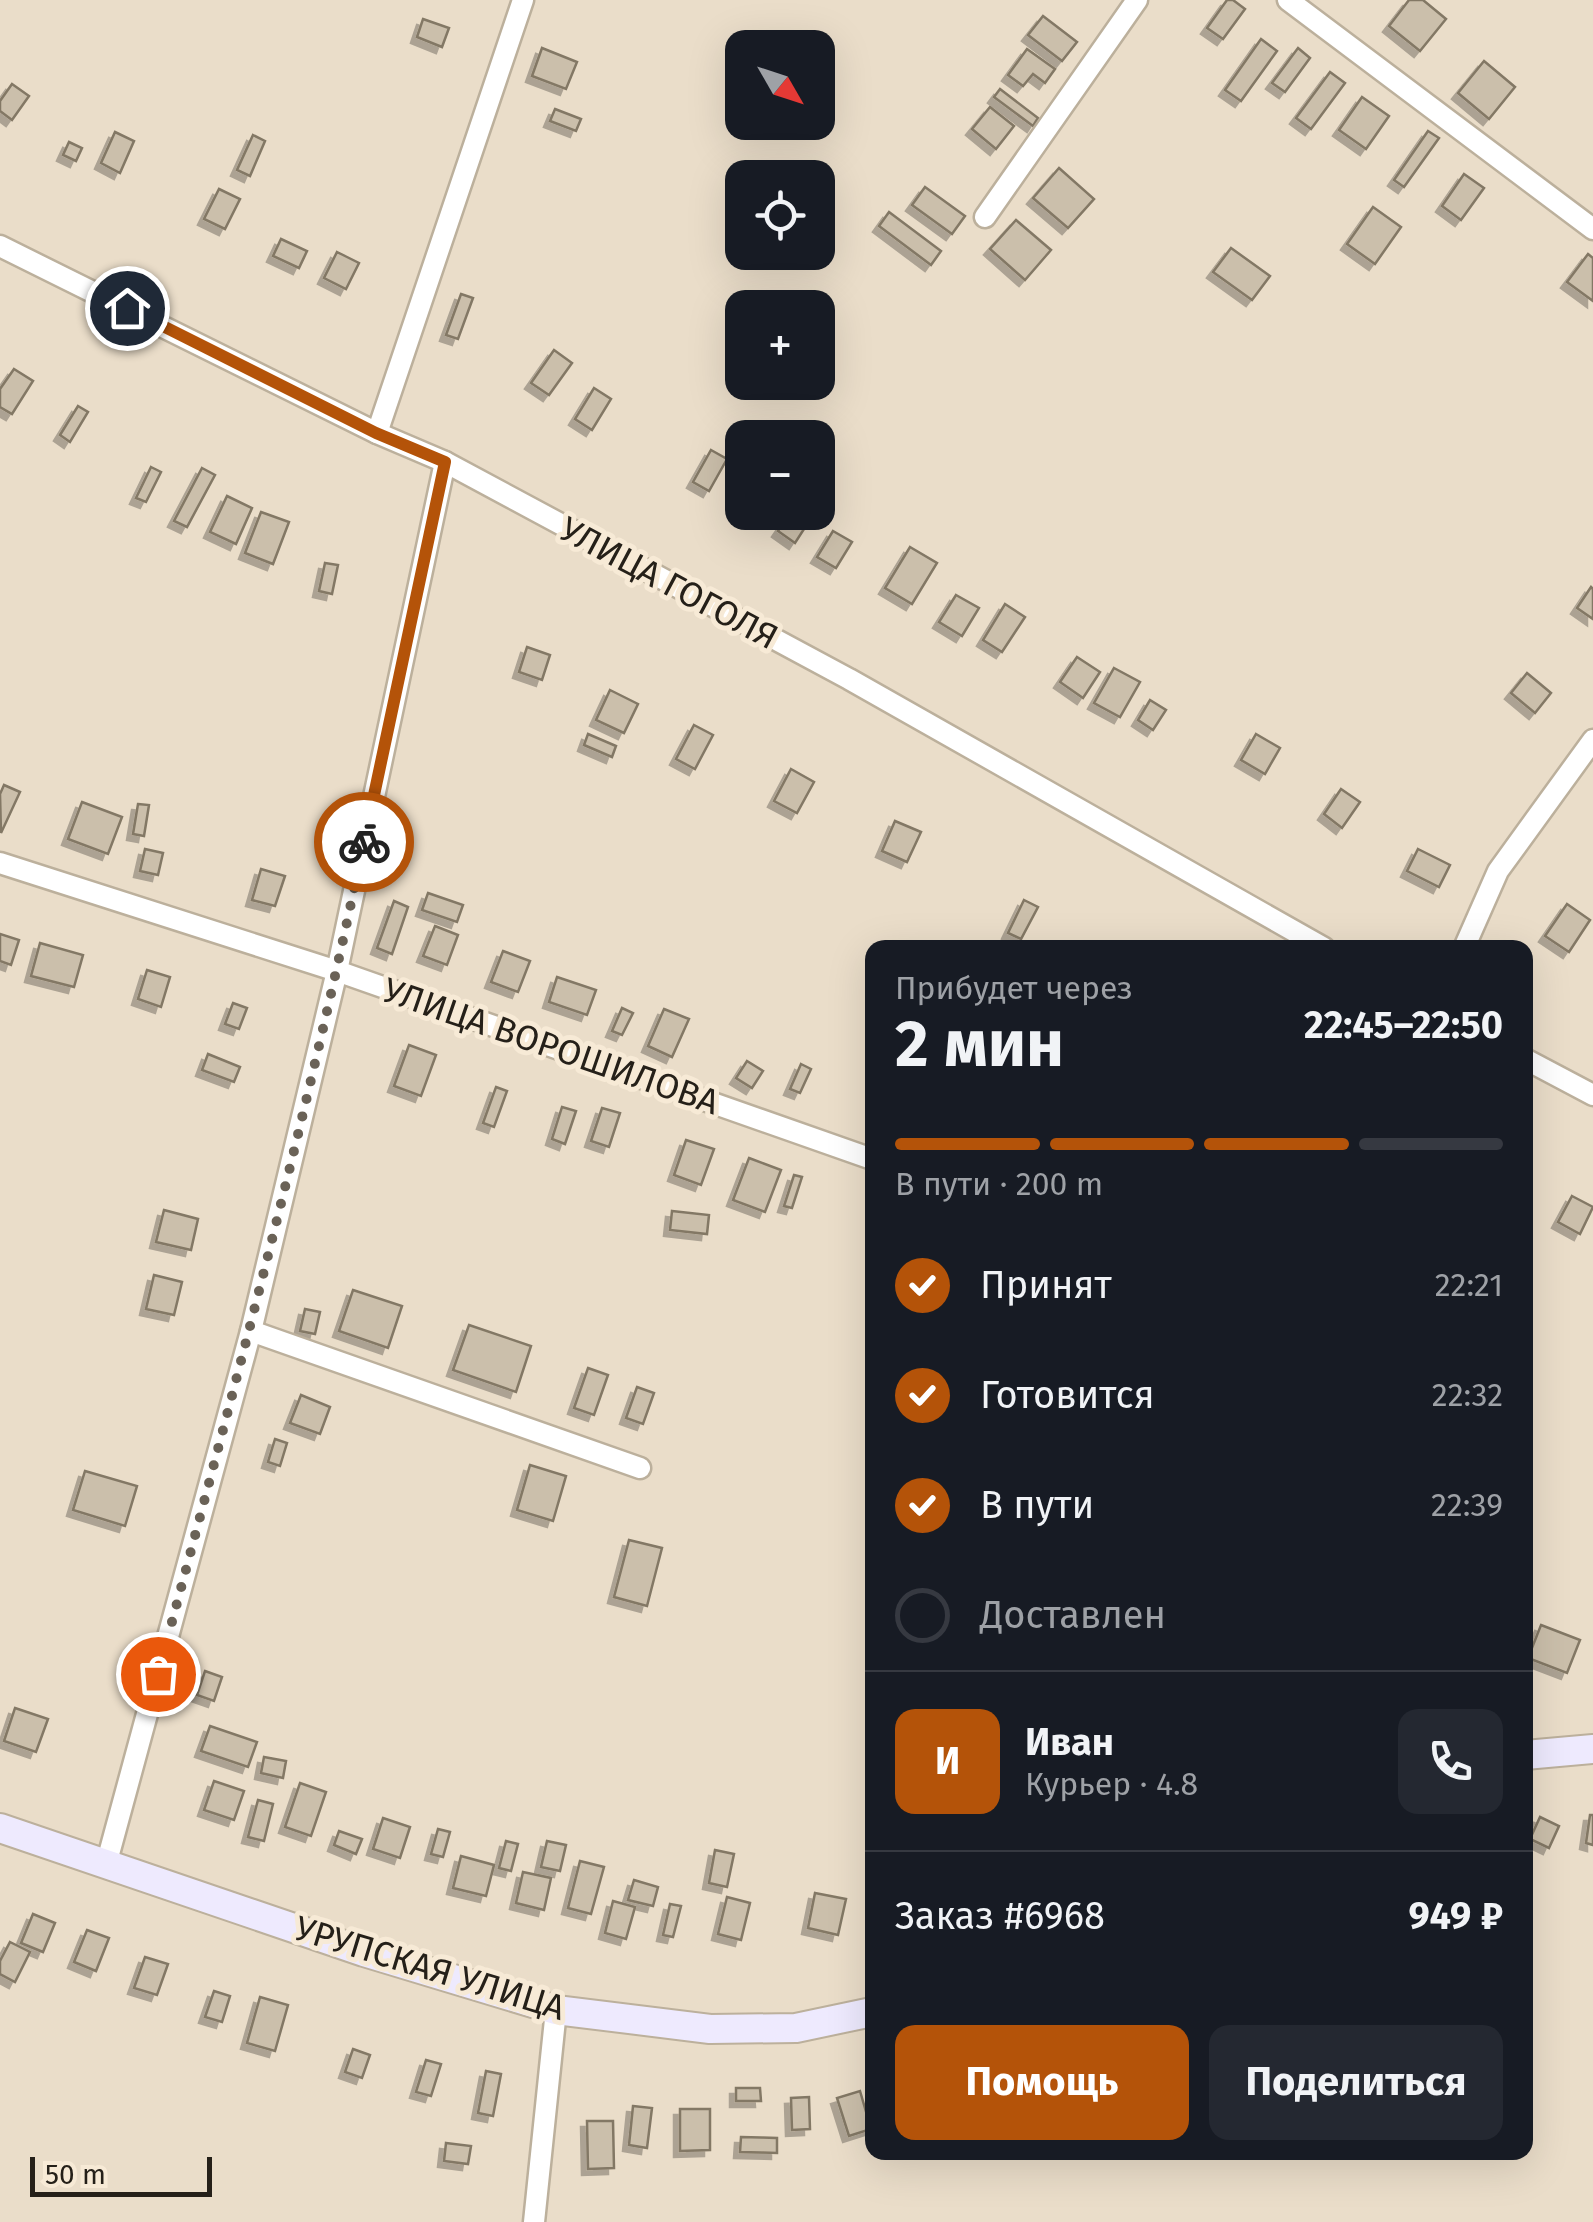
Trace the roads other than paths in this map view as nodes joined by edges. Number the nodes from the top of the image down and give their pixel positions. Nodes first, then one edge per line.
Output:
1 (523, 0) edge
2 (1137, 0) edge
3 (1288, 0) edge
4 (985, 217) dead end
5 (1593, 229) edge
6 (0, 246) edge
7 (376, 433) junction
8 (445, 462) junction
9 (1593, 740) edge
10 (0, 863) edge
11 (1310, 940) edge
12 (1468, 940) edge
13 (337, 971) junction
14 (1533, 1063) edge
15 (1593, 1096) edge
16 (865, 1157) edge
17 (250, 1330) junction
18 (640, 1468) dead end
19 (1593, 1749) edge
20 (1533, 1754) edge
21 (0, 1828) edge
22 (106, 1865) junction
23 (556, 2010) junction
24 (865, 2013) edge
25 (534, 2222) edge

1 - 7 street
2 - 4 street
3 - 5 street
6 - 7 street, УЛИЦА ГОГОЛЯ
7 - 8 street, УЛИЦА ГОГОЛЯ
8 - 11 street, УЛИЦА ГОГОЛЯ
8 - 13 street
9 - 12 street
10 - 13 street, УЛИЦА ВОРОШИЛОВА
13 - 16 street, УЛИЦА ВОРОШИЛОВА
13 - 17 street
14 - 15 street
17 - 18 street
17 - 22 street
19 - 20 street
21 - 22 street, УРУПСКАЯ УЛИЦА
22 - 23 street, УРУПСКАЯ УЛИЦА
23 - 24 street, УРУПСКАЯ УЛИЦА
23 - 25 street

